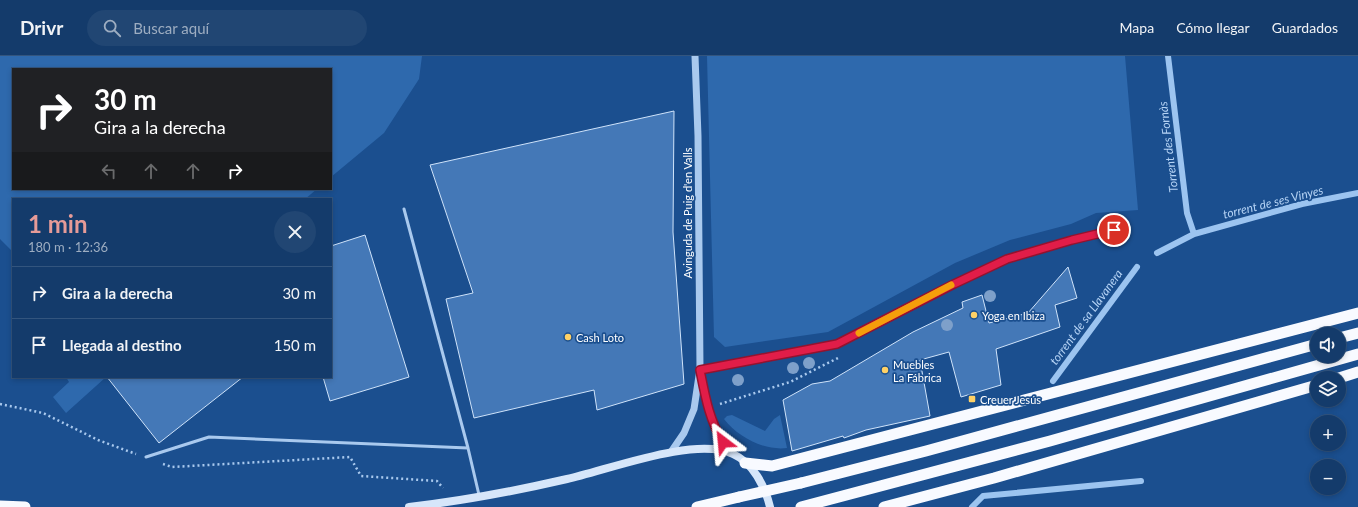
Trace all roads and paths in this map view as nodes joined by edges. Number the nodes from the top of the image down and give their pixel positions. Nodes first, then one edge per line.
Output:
1 (695, 56) edge
2 (404, 209) dead end
3 (1114, 230) dead end
4 (1358, 313) edge
5 (1358, 333) edge
6 (1346, 336) edge
7 (1310, 346) edge
8 (1358, 354) edge
9 (700, 370) junction
10 (1358, 372) edge
11 (1346, 376) edge
12 (1310, 387) edge
13 (0, 404) edge
14 (468, 448) junction
15 (671, 452) junction
16 (733, 454) junction
17 (146, 457) junction
18 (745, 463) junction
19 (480, 497) junction
20 (454, 502) junction
21 (0, 506) edge
22 (804, 506) edge
23 (25, 507) edge
24 (409, 507) edge
25 (697, 507) edge
26 (770, 507) edge
27 (884, 507) edge

1 - 9 street, Avinguda de Puig d'en Valls
2 - 14 lane
3 - 9 street
4 - 18 highway
5 - 6 highway
7 - 25 highway, bridge
8 - 22 highway
9 - 15 street, Avinguda de Puig d'en Valls
9 - 16 street, Avinguda de Puig d'en Valls
10 - 11 highway
12 - 27 highway
13 - 17 path
14 - 17 lane
14 - 19 lane
15 - 16 main road
15 - 19 main road
16 - 18 main road
17 - 20 path
18 - 26 main road
19 - 20 main road
20 - 24 main road
21 - 23 highway

